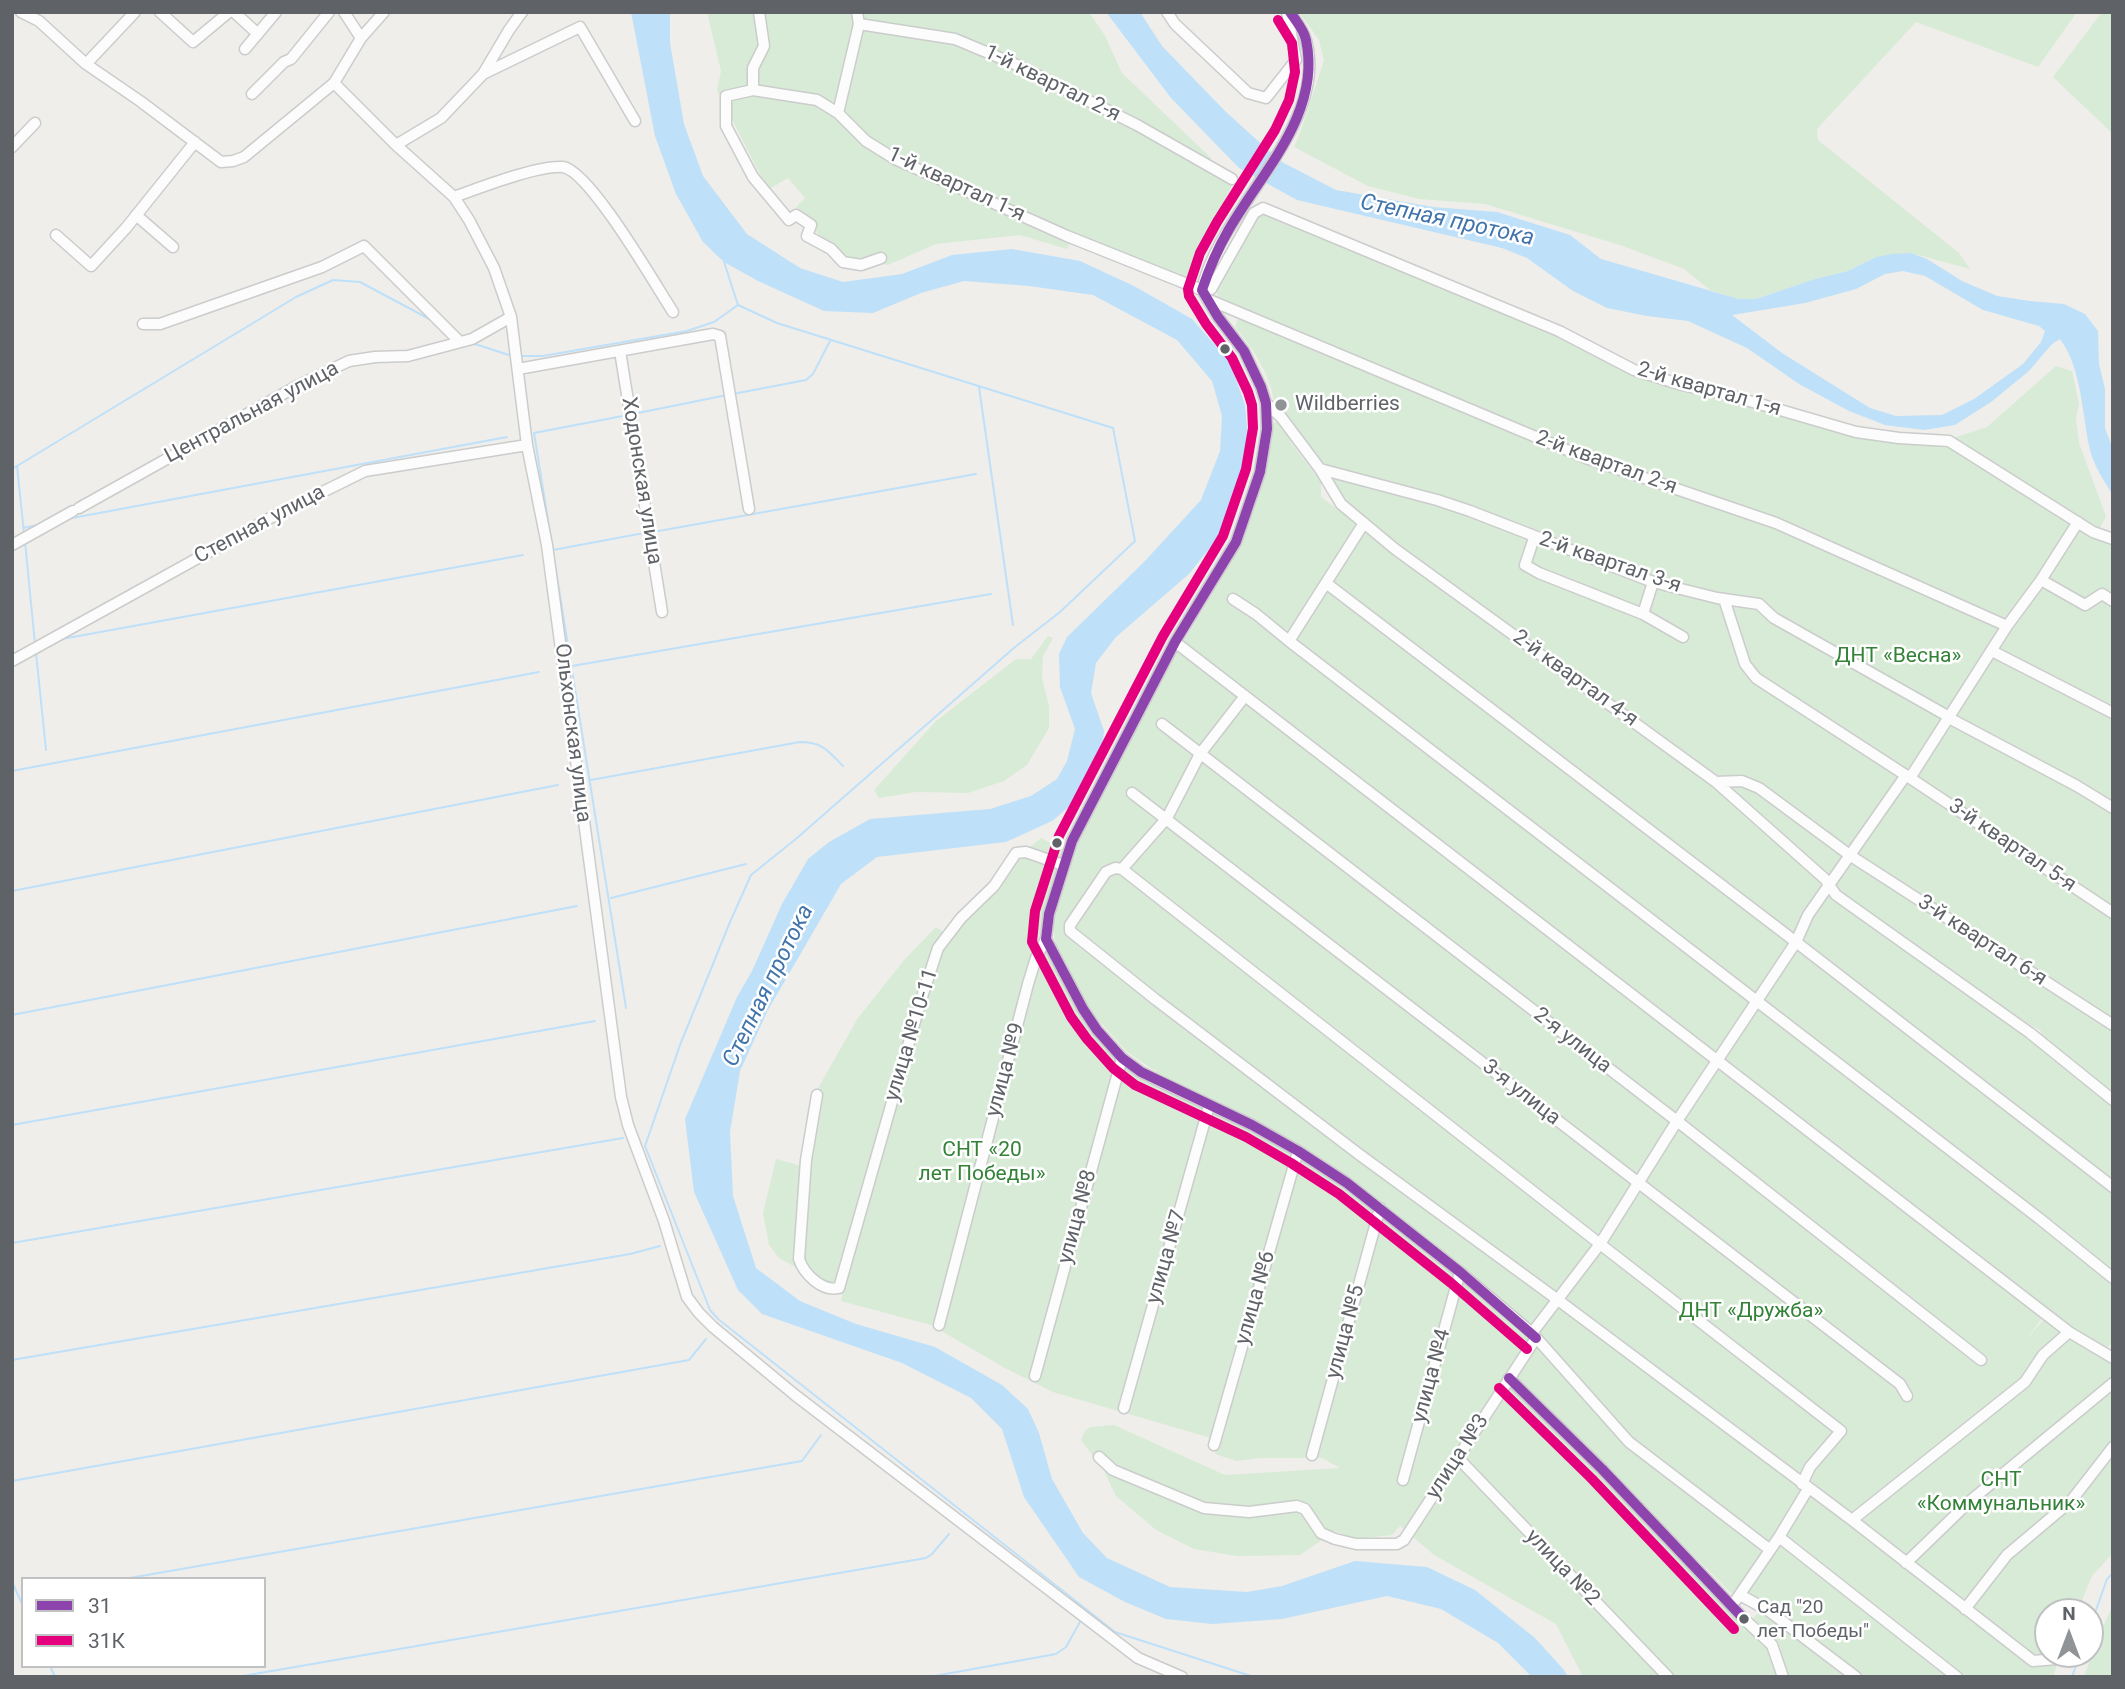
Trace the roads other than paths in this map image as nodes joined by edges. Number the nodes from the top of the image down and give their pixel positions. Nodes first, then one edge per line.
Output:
1 (21, 12) edge
2 (135, 12) edge
3 (160, 12) edge
4 (232, 12) edge
5 (276, 12) edge
6 (329, 12) edge
7 (344, 12) edge
8 (384, 12) edge
9 (522, 12) edge
10 (759, 12) edge
11 (857, 12) edge
12 (1167, 12) edge
13 (1288, 12) edge
14 (859, 24) junction
15 (258, 34) junction
16 (361, 38) junction
17 (244, 49) dead end
18 (86, 64) junction
19 (483, 74) junction
20 (334, 83) junction
21 (753, 90) junction
22 (252, 94) dead end
23 (838, 113) junction
24 (635, 121) dead end
25 (35, 123) dead end
26 (195, 142) junction
27 (396, 145) junction
28 (12, 147) edge
29 (1232, 179) dead end
30 (454, 197) junction
31 (136, 215) junction
32 (55, 235) dead end
33 (173, 247) dead end
34 (881, 258) dead end
35 (1204, 294) junction
36 (673, 312) dead end
37 (511, 317) junction
38 (144, 324) dead end
39 (460, 342) junction
40 (620, 351) junction
41 (519, 369) junction
42 (1266, 403) junction
43 (527, 445) junction
44 (1320, 468) junction
45 (749, 509) dead end
46 (2078, 522) junction
47 (1364, 523) junction
48 (1534, 538) dead end
49 (2113, 539) edge
50 (12, 545) edge
51 (2041, 580) junction
52 (1653, 582) junction
53 (1326, 583) junction
54 (1233, 599) dead end
55 (2113, 601) edge
56 (1725, 602) dead end
57 (662, 612) dead end
58 (1643, 614) junction
59 (2007, 626) junction
60 (1683, 637) dead end
61 (1289, 641) junction
62 (1175, 642) junction
63 (1992, 651) junction
64 (12, 661) edge
65 (1245, 696) junction
66 (2113, 713) edge
67 (1946, 716) junction
68 (1162, 724) dead end
69 (1200, 754) junction
70 (1908, 776) junction
71 (1716, 782) junction
72 (1132, 793) dead end
73 (2113, 808) edge
74 (1167, 818) junction
75 (1851, 856) junction
76 (1063, 865) junction
77 (1122, 869) junction
78 (1828, 885) junction
79 (2113, 913) edge
80 (1046, 939) junction
81 (1796, 942) junction
82 (1757, 1001) junction
83 (2113, 1025) edge
84 (1122, 1058) junction
85 (1717, 1061) junction
86 (817, 1095) dead end
87 (2113, 1100) edge
88 (1209, 1106) junction
89 (1676, 1121) junction
90 (1298, 1151) junction
91 (1637, 1182) junction
92 (2113, 1187) edge
93 (1380, 1209) junction
94 (1600, 1244) junction
95 (1460, 1272) junction
96 (2113, 1278) edge
97 (1558, 1300) junction
98 (939, 1325) dead end
99 (2068, 1332) junction
100 (1534, 1336) junction
101 (2113, 1358) edge
102 (1980, 1360) dead end
103 (1035, 1376) dead end
104 (1509, 1378) junction
105 (2113, 1383) edge
106 (1907, 1396) dead end
107 (1124, 1408) dead end
108 (1214, 1445) dead end
109 (2113, 1447) edge
110 (1312, 1455) dead end
111 (1099, 1457) dead end
112 (1458, 1458) junction
113 (1403, 1480) dead end
114 (1805, 1487) junction
115 (1852, 1520) junction
116 (1779, 1537) junction
117 (1769, 1549) junction
118 (1906, 1563) junction
119 (1740, 1595) junction
120 (1731, 1605) junction
121 (1965, 1609) junction
122 (2034, 1661) edge
123 (1182, 1677) edge
124 (1668, 1677) edge
125 (1783, 1677) edge
126 (1856, 1677) edge
127 (1956, 1677) edge

1 - 18 street
2 - 18 street
3 - 4 street
4 - 15 street
5 - 15 street
6 - 22 street
7 - 16 street
8 - 16 street
9 - 19 street
10 - 21 street
11 - 14 street
12 - 13 street
13 - 35 street
14 - 23 street
14 - 29 street, 1-й квартал 2-я
15 - 17 street
16 - 20 street
18 - 26 street
19 - 24 street
19 - 27 street
20 - 26 street
20 - 27 street, Ольхонская улица
21 - 23 street, 1-й квартал 1-я
21 - 34 street
23 - 35 street, 1-й квартал 1-я
25 - 28 street
26 - 31 street
27 - 30 street, Ольхонская улица
30 - 36 street
30 - 37 street, Ольхонская улица
31 - 32 street
31 - 33 street
35 - 42 street
35 - 46 street, 2-й квартал 1-я
35 - 59 street, 2-й квартал 2-я
37 - 39 street, Центральная улица
37 - 41 street, Ольхонская улица
38 - 39 street
39 - 50 street, Центральная улица
40 - 41 street
40 - 45 street
40 - 57 street, Ходонская улица
41 - 43 street, Ольхонская улица
42 - 44 street
42 - 62 street, улица №9
43 - 64 street, Степная улица
43 - 123 street, Ольхонская улица
44 - 47 street, 2-й квартал 4-я
44 - 52 street, 2-й квартал 3-я
46 - 49 street, 2-й квартал 1-я
46 - 51 street, улица №3
47 - 53 street
47 - 71 street, 2-й квартал 4-я
48 - 58 street, 2-й квартал 3-я
51 - 55 street
51 - 59 street, улица №3
52 - 58 street
52 - 67 street, 2-й квартал 3-я
53 - 61 street
53 - 81 street
54 - 61 street
56 - 70 street
58 - 60 street, 2-й квартал 3-я
59 - 63 street, улица №3
61 - 82 street
62 - 65 street
62 - 76 street, улица №9
63 - 66 street
63 - 67 street, улица №3
65 - 69 street
65 - 85 street
67 - 70 street, улица №3
67 - 73 street, 2-й квартал 3-я
68 - 69 street, 2-я улица
69 - 74 street
69 - 89 street, 2-я улица
70 - 75 street, улица №3
70 - 79 street, 3-й квартал 5-я
71 - 75 street
71 - 78 street, 2-й квартал 4-я
72 - 74 street, 3-я улица
74 - 77 street
74 - 91 street, 3-я улица
75 - 78 street, улица №3
75 - 83 street, 3-й квартал 6-я
76 - 80 street, улица №9
76 - 86 street, улица №10-11
77 - 94 street
77 - 97 street
78 - 81 street, улица №3
78 - 87 street, 2-й квартал 4-я
80 - 84 street
80 - 98 street, улица №9
81 - 82 street, улица №3
81 - 92 street
82 - 85 street, улица №3
82 - 96 street
84 - 88 street
84 - 103 street, улица №8
85 - 89 street, улица №3
85 - 99 street
88 - 90 street
88 - 107 street, улица №7
89 - 91 street, улица №3
89 - 102 street, 2-я улица
90 - 93 street
90 - 108 street, улица №6
91 - 94 street, улица №3
91 - 106 street, 3-я улица
93 - 95 street
93 - 110 street, улица №5
94 - 97 street, улица №3
94 - 114 street
95 - 100 street
95 - 113 street, улица №4
97 - 100 street, улица №3
97 - 114 street
99 - 101 street
99 - 115 street
100 - 104 street, улица №3
100 - 117 street
104 - 112 street, улица №3
104 - 120 street
105 - 118 street
109 - 121 street
111 - 112 street, улица №3
112 - 124 street, улица №2
114 - 115 street
114 - 116 street
115 - 118 street
116 - 117 street
116 - 127 street
117 - 119 street
118 - 121 street
119 - 120 street
119 - 126 street
120 - 125 street
121 - 122 street

